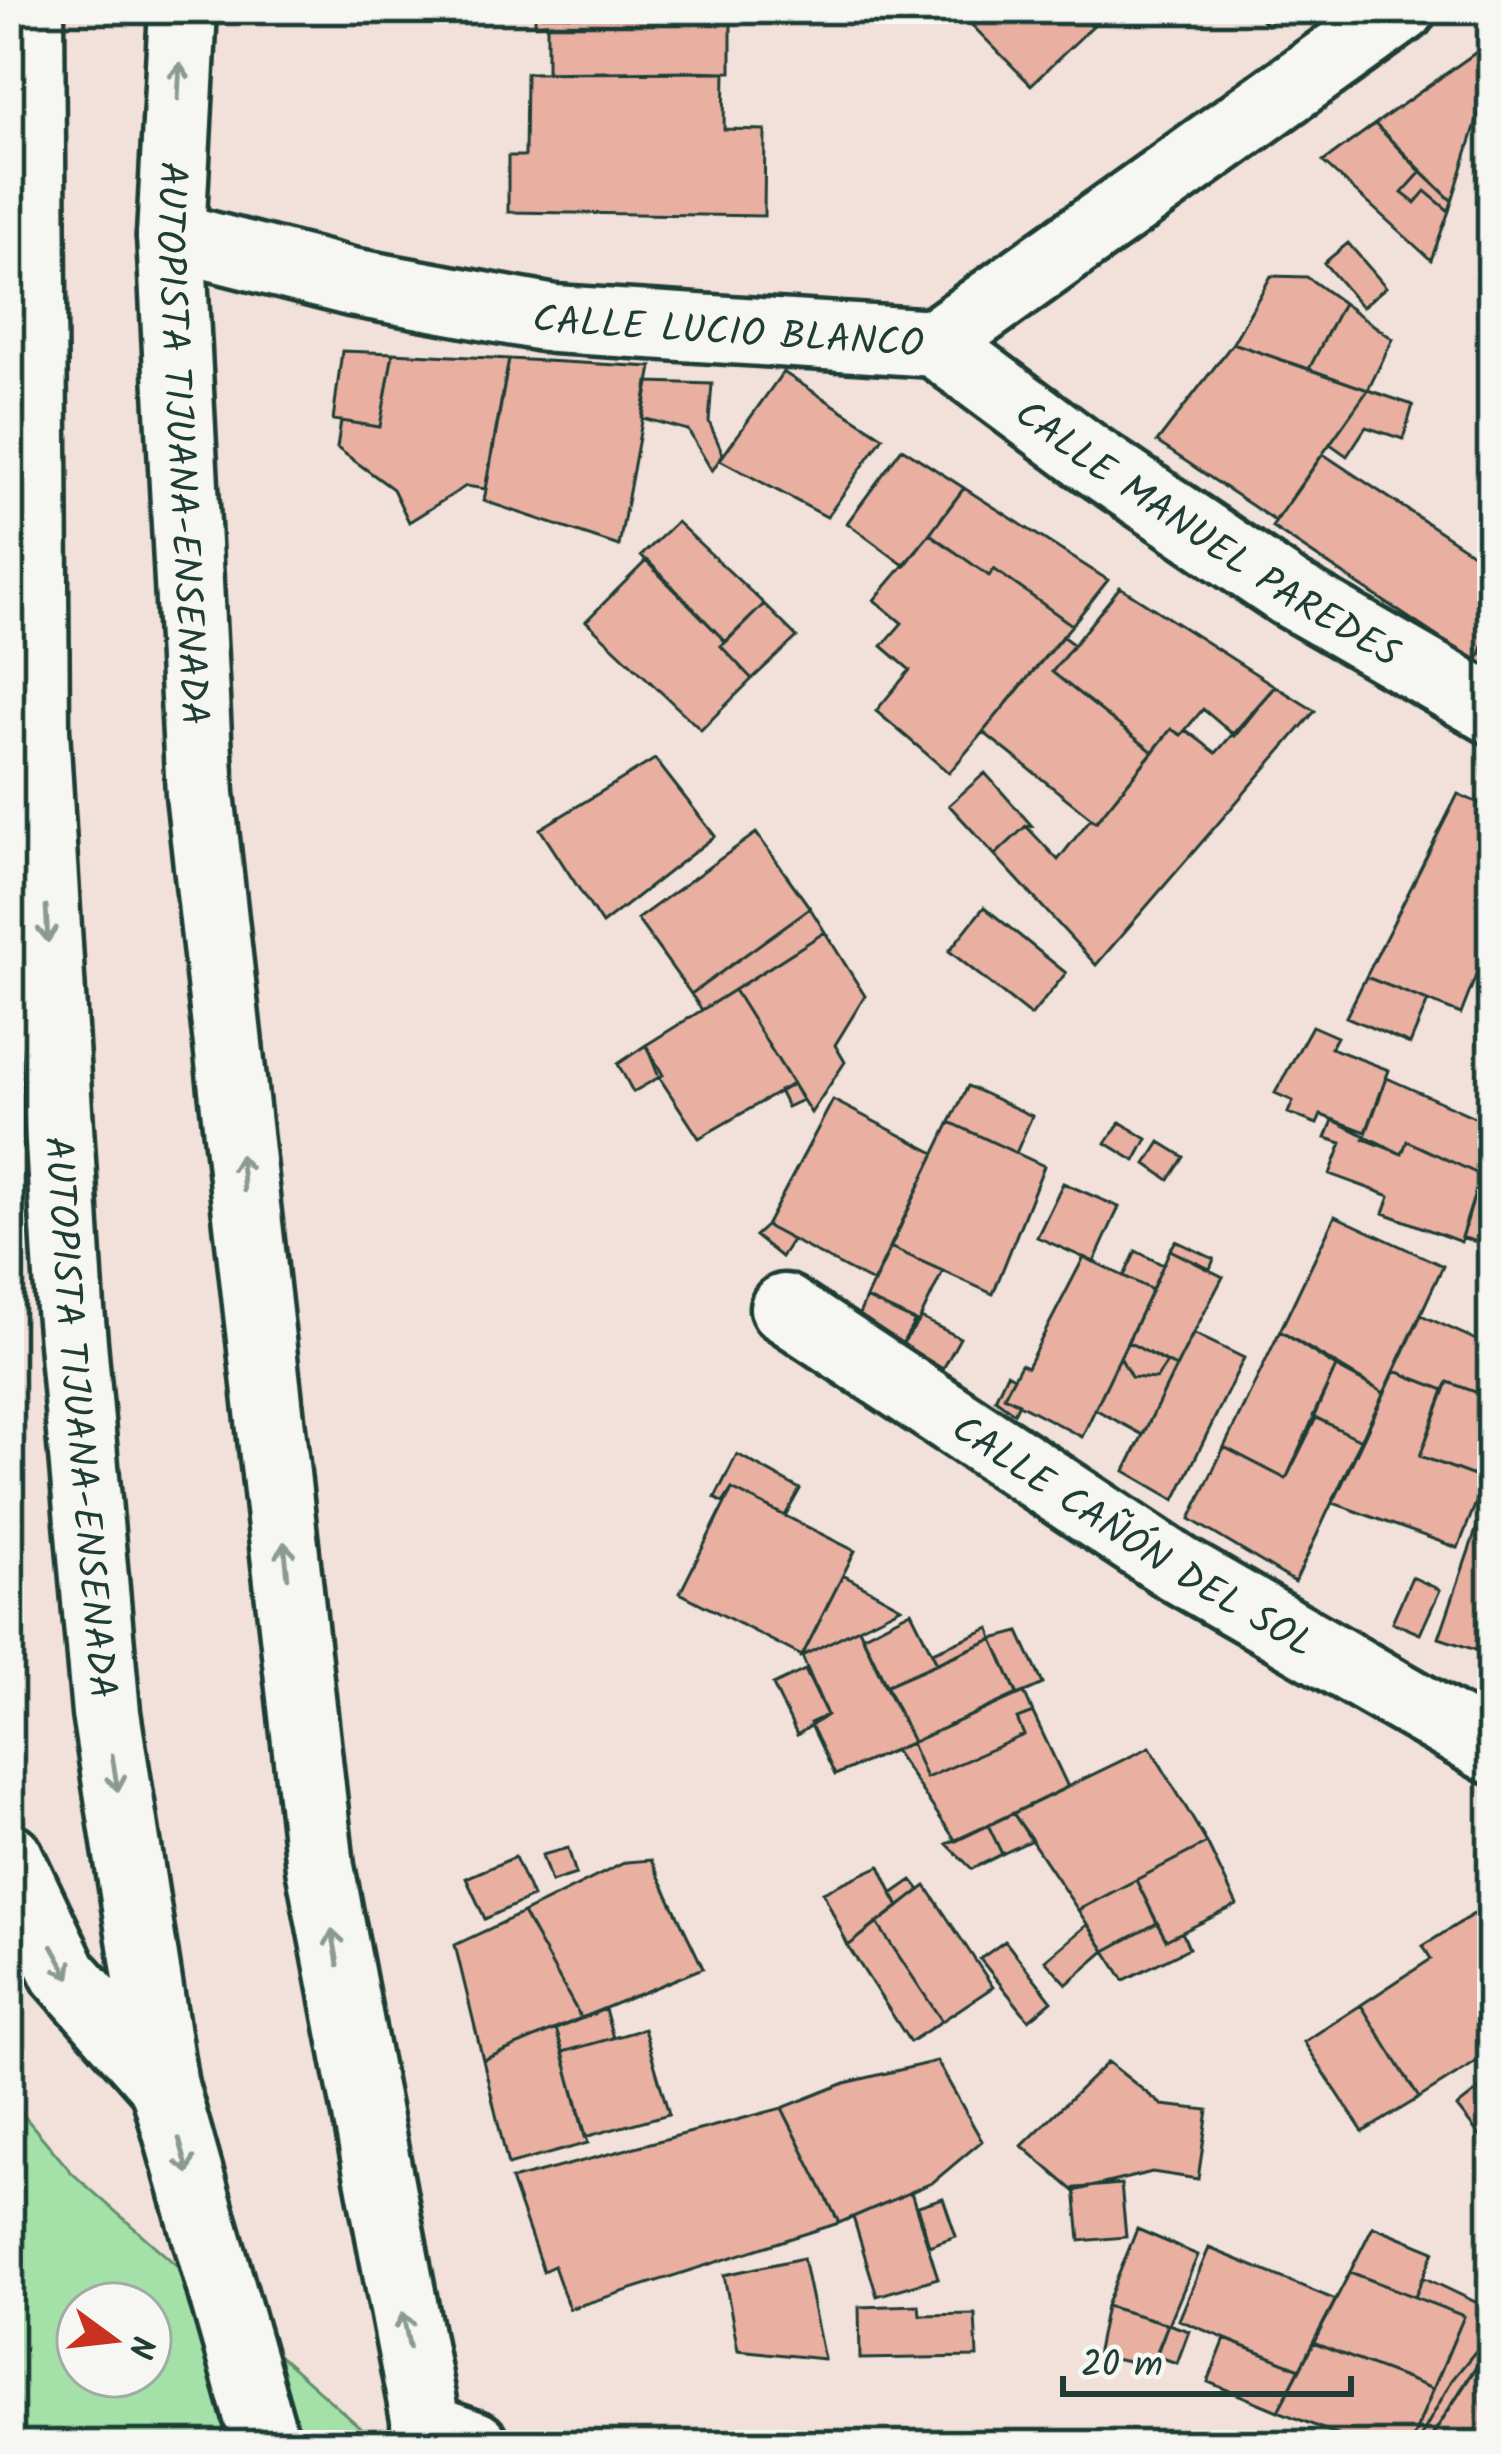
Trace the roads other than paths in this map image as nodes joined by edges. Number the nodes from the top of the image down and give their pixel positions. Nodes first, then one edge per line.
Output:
1 (30, 9) edge
2 (183, 9) edge
3 (1402, 9) edge
4 (171, 236) junction
5 (935, 343) junction
6 (1492, 710) edge
7 (784, 1308) dead end
8 (1492, 1750) edge
9 (9, 1858) edge
10 (164, 2086) junction
11 (443, 2439) edge
12 (266, 2445) edge

1 -> 10 main road, AUTOPISTA TIJUANA-ENSENADA
4 -> 2 main road, AUTOPISTA TIJUANA-ENSENADA
3 - 5 main road, CALLE LUCIO BLANCO
4 - 5 main road, CALLE LUCIO BLANCO
11 -> 4 main road, AUTOPISTA TIJUANA-ENSENADA
5 - 6 main road, CALLE MANUEL PAREDES
7 - 8 main road, CALLE CAÑÓN DEL SOL
9 -> 10 main road
10 -> 12 main road, AUTOPISTA TIJUANA-ENSENADA

